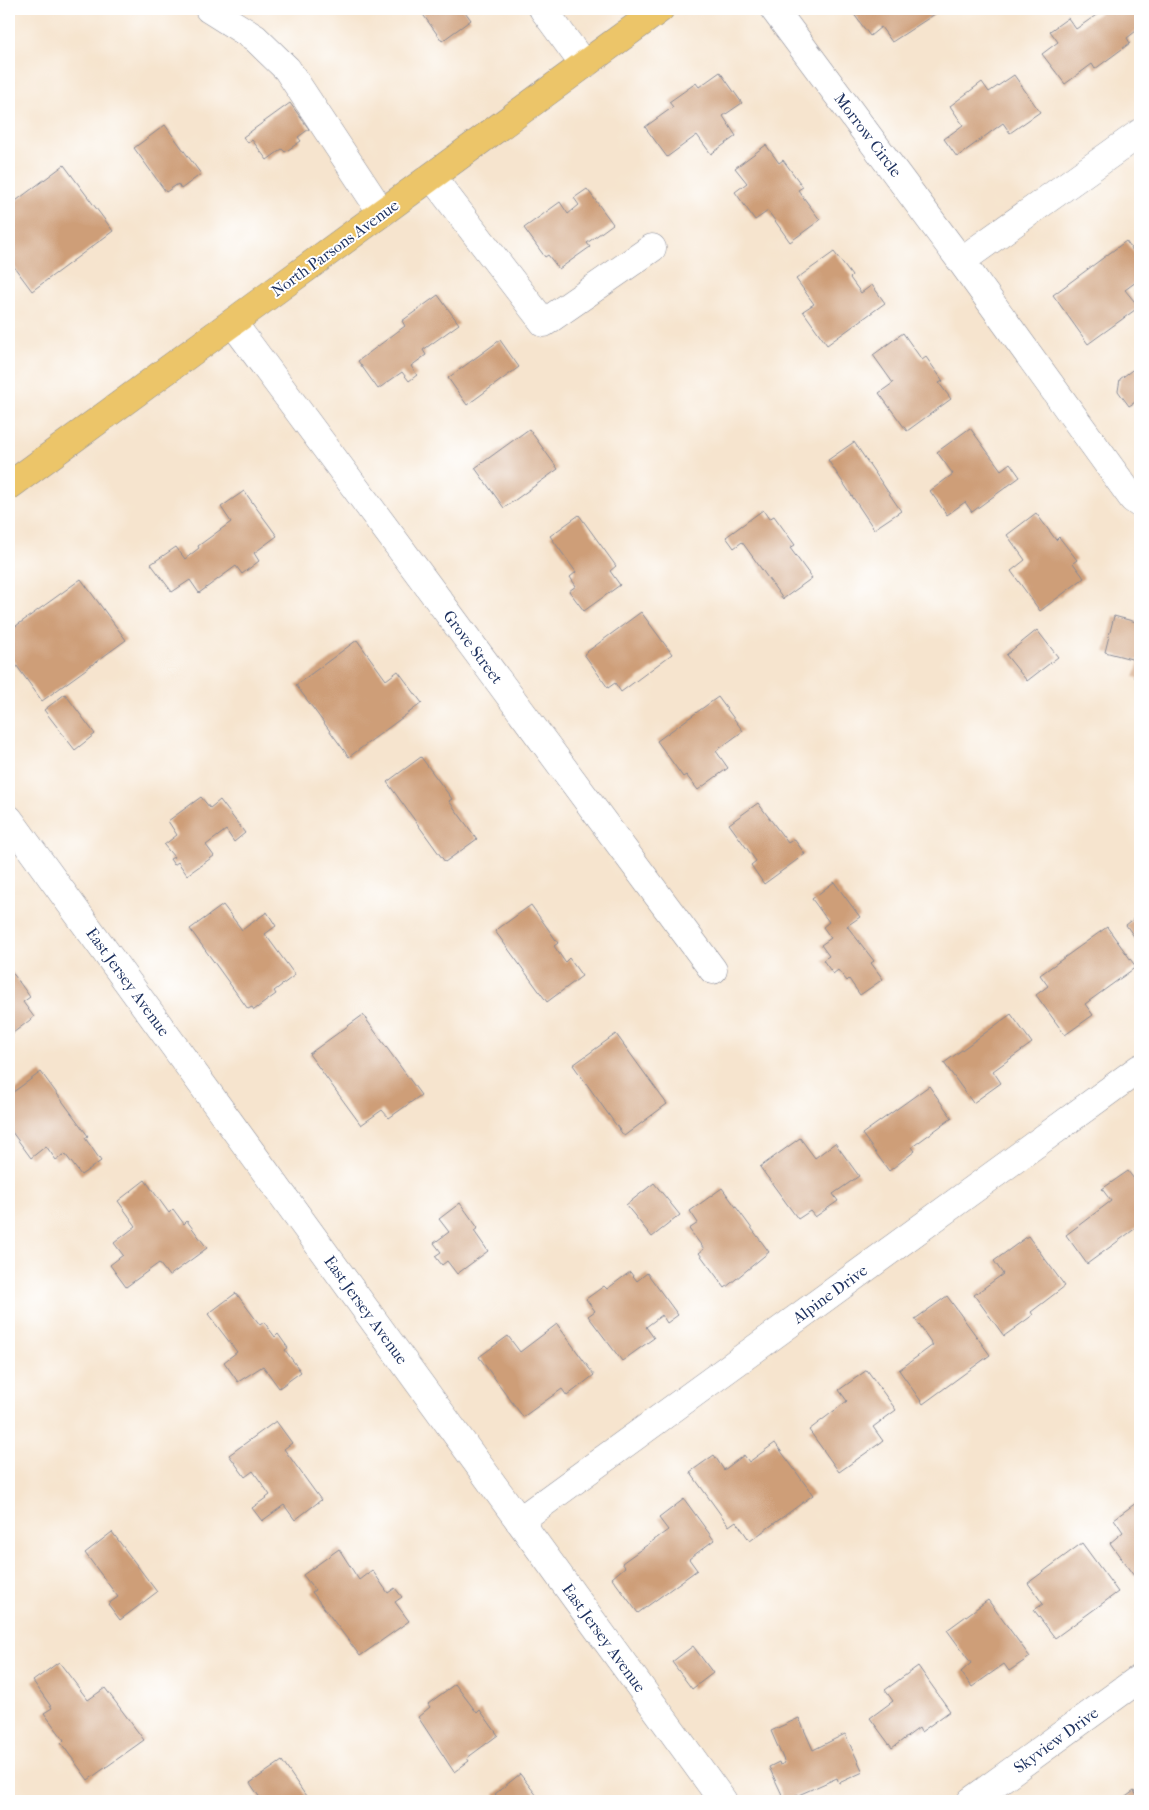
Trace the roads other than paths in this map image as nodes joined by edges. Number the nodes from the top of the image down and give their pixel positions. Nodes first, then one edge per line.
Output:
1 (209, 9) edge
2 (543, 9) edge
3 (660, 9) edge
4 (774, 9) edge
5 (584, 65) junction
6 (1140, 133) edge
7 (432, 177) junction
8 (382, 213) junction
9 (652, 248) dead end
10 (962, 261) junction
11 (233, 323) junction
12 (9, 486) edge
13 (1140, 504) edge
14 (9, 819) edge
15 (713, 970) dead end
16 (1140, 1068) edge
17 (519, 1521) junction
18 (1140, 1678) edge
19 (723, 1801) edge
20 (971, 1801) edge

1 - 8 street
2 - 5 street
3 - 5 main road, North Parsons Avenue
4 - 10 street, Morrow Circle
5 - 7 main road, North Parsons Avenue
6 - 10 street
7 - 8 main road, North Parsons Avenue
7 - 9 street
8 - 11 main road, North Parsons Avenue
10 - 13 street, Morrow Circle
11 - 12 main road, North Parsons Avenue
11 - 15 street, Grove Street
14 - 17 street, East Jersey Avenue
16 - 17 street, Alpine Drive
17 - 19 street, East Jersey Avenue
18 - 20 street, Skyview Drive

